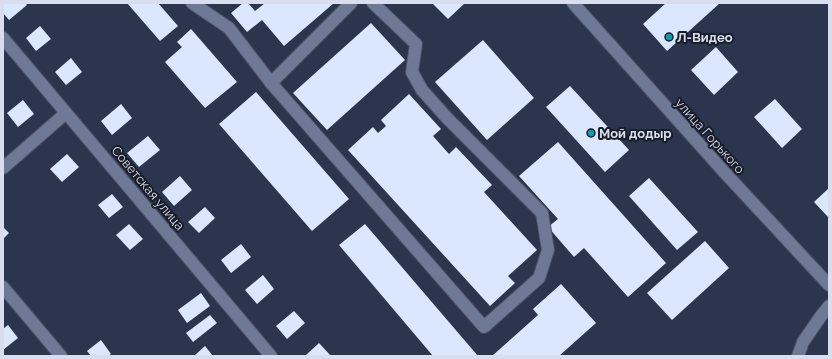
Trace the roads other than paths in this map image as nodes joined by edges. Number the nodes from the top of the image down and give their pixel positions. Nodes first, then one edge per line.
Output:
1 (192, 3) edge
2 (351, 3) edge
3 (373, 3) edge
4 (573, 3) edge
5 (3, 38) edge
6 (271, 83) junction
7 (66, 113) junction
8 (3, 168) edge
9 (829, 285) edge
10 (3, 287) edge
11 (829, 306) edge
12 (61, 356) edge
13 (271, 356) edge
14 (798, 356) edge

1 - 6 street
2 - 6 street
3 - 6 street
4 - 9 street, улица Горького
5 - 7 street, Советская улица
7 - 8 street
7 - 13 street, Советская улица
10 - 12 street
11 - 14 street

